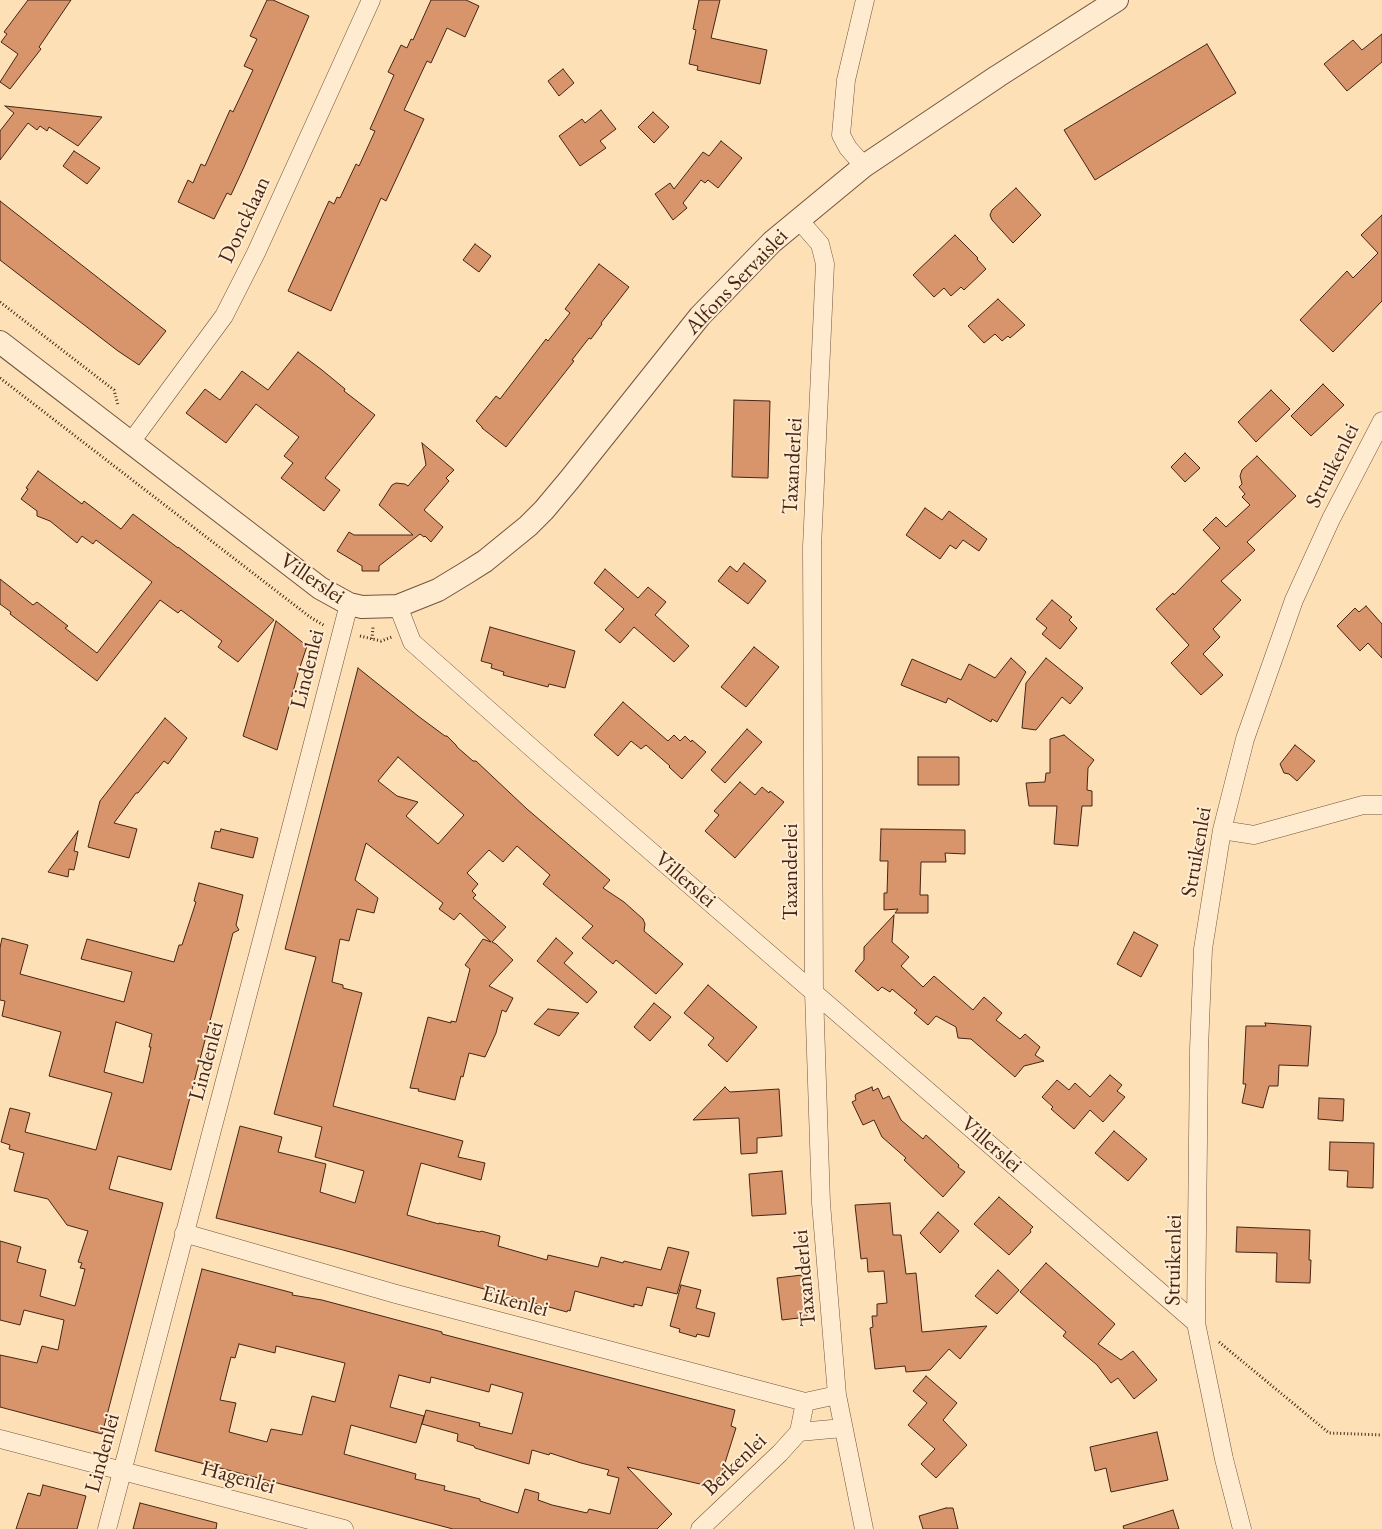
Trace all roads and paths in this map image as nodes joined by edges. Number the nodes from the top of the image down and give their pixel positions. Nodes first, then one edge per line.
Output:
1 (371, 0) edge
2 (865, 0) edge
3 (1117, 0) edge
4 (864, 166) junction
5 (799, 220) junction
6 (0, 302) edge
7 (0, 342) edge
8 (0, 378) edge
9 (118, 408) dead end
10 (1382, 421) edge
11 (131, 442) junction
12 (348, 604) junction
13 (398, 606) junction
14 (407, 630) junction
15 (341, 632) junction
16 (1382, 805) edge
17 (1222, 830) junction
18 (814, 992) junction
19 (184, 1233) junction
20 (1196, 1323) junction
21 (837, 1396) junction
22 (805, 1402) junction
23 (844, 1428) junction
24 (799, 1432) junction
25 (1382, 1435) edge
26 (0, 1439) edge
27 (121, 1471) junction
28 (106, 1529) edge
29 (344, 1529) edge
30 (700, 1529) edge
31 (864, 1529) edge
32 (1242, 1529) edge

1 - 11 street, Doncklaan
2 - 4 street
3 - 4 street, Alfons Servaislei
4 - 5 street, Alfons Servaislei
5 - 13 street, Alfons Servaislei
5 - 18 street, Taxanderlei
6 - 9 path
7 - 11 street, Villerslei
8 - 15 path
10 - 17 street, Struikenlei
11 - 12 street, Villerslei
12 - 13 street, Villerslei
12 - 15 street, Lindenlei
13 - 14 street, Villerslei
14 - 15 path
14 - 18 street, Villerslei
15 - 19 street, Lindenlei
16 - 17 street
17 - 20 street, Struikenlei
18 - 20 street, Villerslei
18 - 21 street, Taxanderlei
19 - 22 street, Eikenlei
19 - 27 street, Lindenlei
20 - 25 path
20 - 32 street
21 - 22 street, Eikenlei
21 - 23 street, Taxanderlei
22 - 24 street, Berkenlei
23 - 24 street, Berkenlei
23 - 31 street, Taxanderlei
24 - 30 street, Berkenlei
26 - 27 street, Hagenlei
27 - 28 street, Lindenlei
27 - 29 street, Hagenlei

